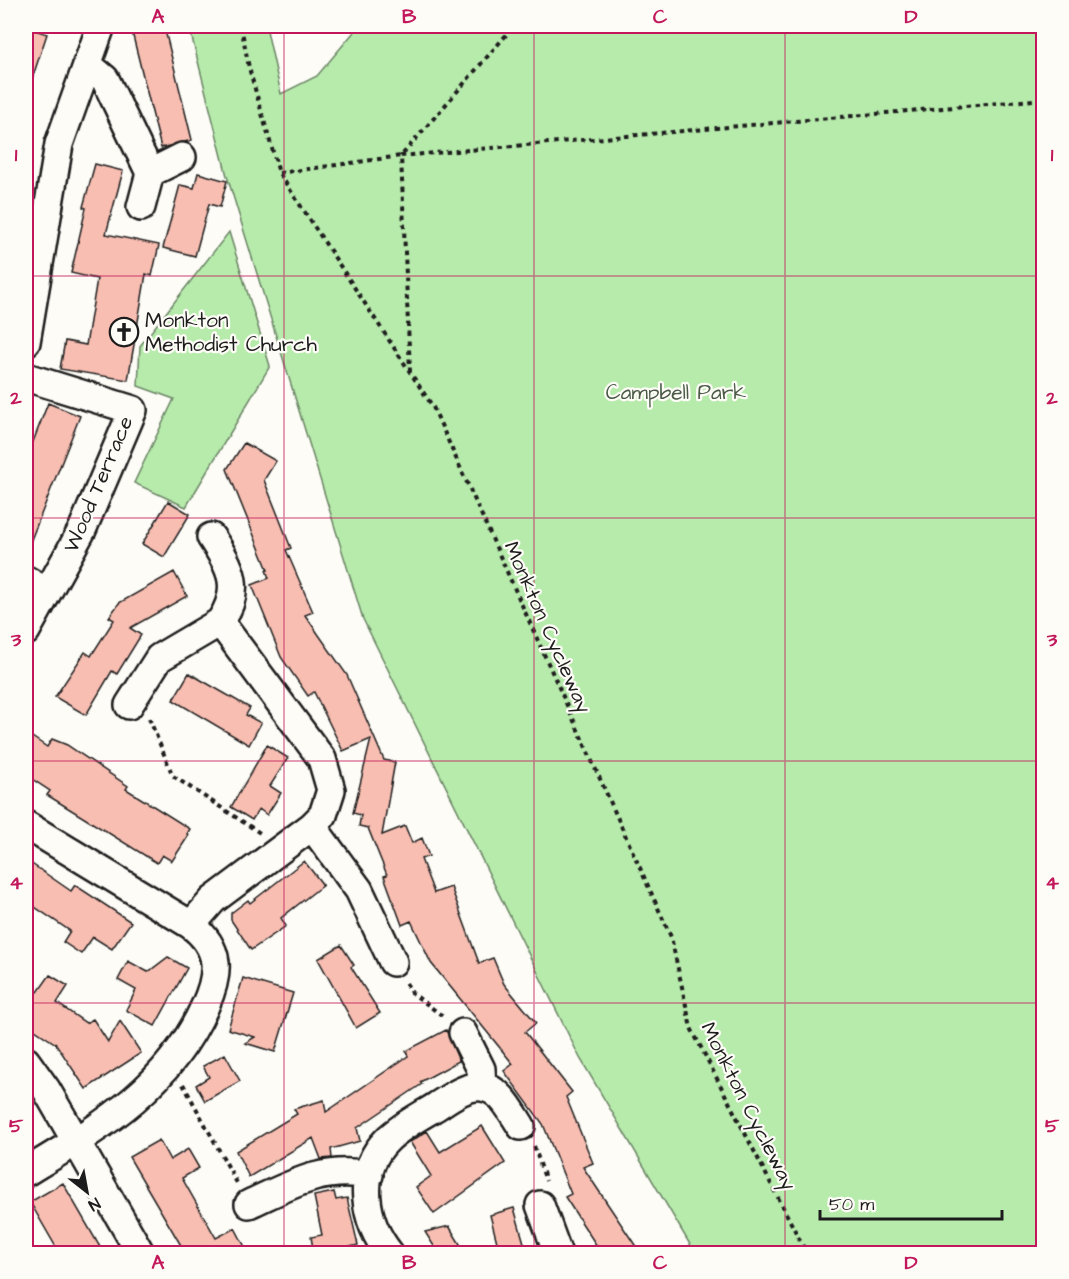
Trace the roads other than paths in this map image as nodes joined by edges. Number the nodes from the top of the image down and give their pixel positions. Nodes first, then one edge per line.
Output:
1 (101, 26) edge
2 (87, 64) junction
3 (182, 157) dead end
4 (150, 173) junction
5 (141, 207) dead end
6 (26, 342) edge
7 (26, 377) edge
8 (211, 537) dead end
9 (36, 586) edge
10 (220, 622) junction
11 (26, 630) edge
12 (134, 698) road end
13 (26, 825) edge
14 (312, 826) junction
15 (191, 925) junction
16 (393, 962) road end
17 (463, 1033) road end
18 (26, 1061) edge
19 (482, 1087) junction
20 (521, 1126) road end
21 (77, 1141) junction
22 (26, 1172) edge
23 (369, 1175) junction
24 (249, 1204) road end
25 (540, 1206) road end
26 (141, 1254) edge
27 (390, 1254) edge
28 (558, 1254) edge

1 - 2 street
2 - 4 street
2 - 6 street
3 - 4 street
4 - 5 street
7 - 9 street, Wood Terrace
8 - 10 street
9 - 11 street, Wood Terrace
10 - 12 street
10 - 14 street
13 - 15 street
14 - 15 street
14 - 16 street
15 - 21 street
17 - 19 street
18 - 21 street
19 - 20 street
19 - 23 street
21 - 22 street
21 - 26 street
23 - 24 street
23 - 27 street
25 - 28 street

